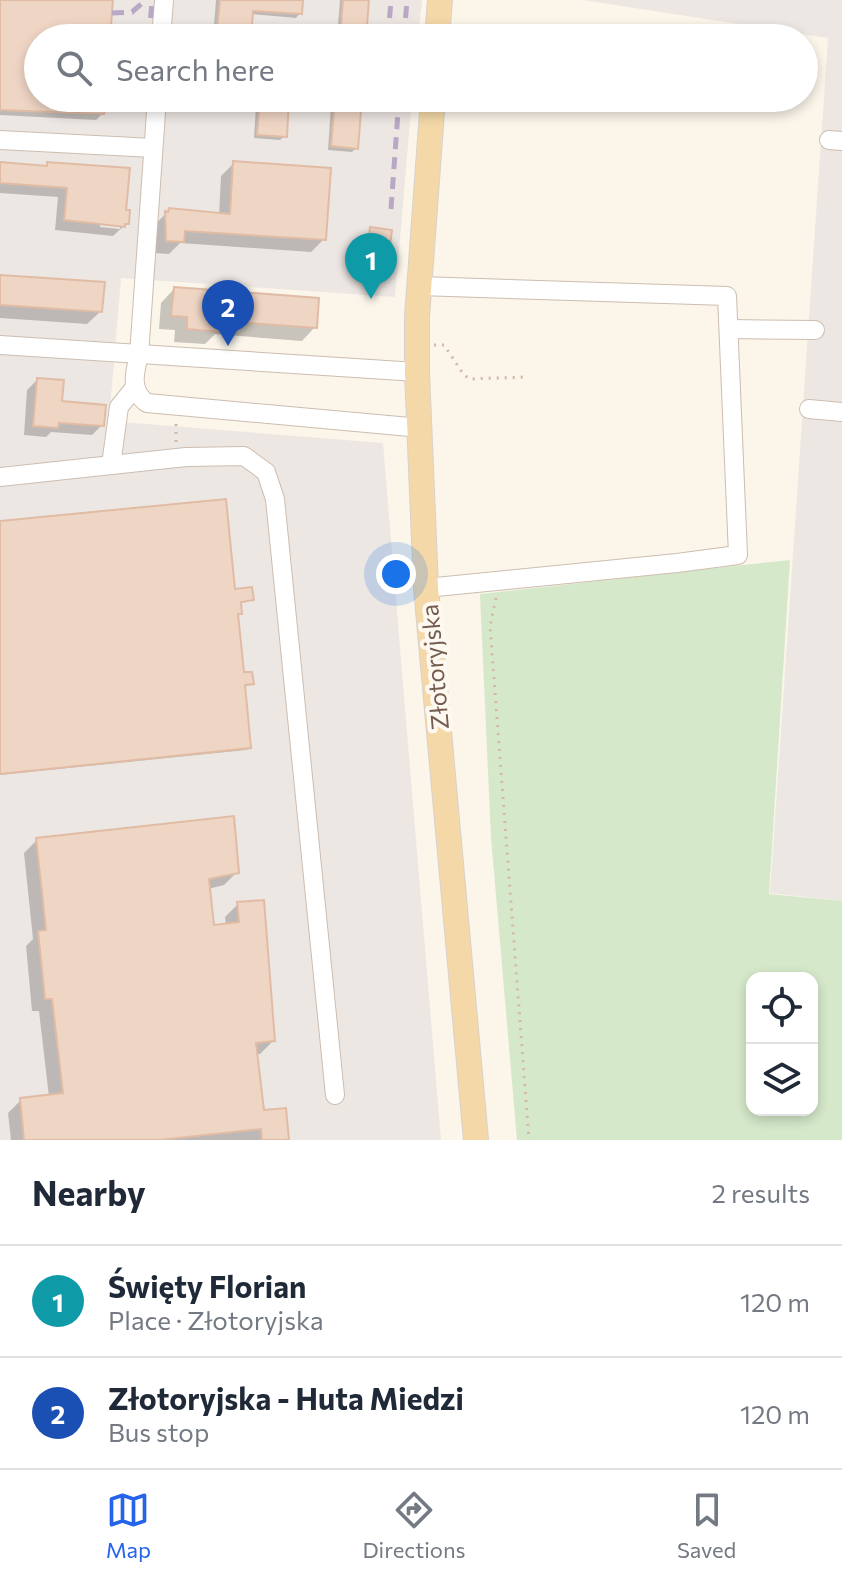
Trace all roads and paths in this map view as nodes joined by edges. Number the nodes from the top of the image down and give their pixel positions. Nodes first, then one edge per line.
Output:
1 (164, 0) edge
2 (440, 0) edge
3 (162, 24) edge
4 (438, 24) edge
5 (156, 112) edge
6 (432, 112) edge
7 (0, 140) edge
8 (153, 148) junction
9 (419, 286) junction
10 (729, 329) junction
11 (815, 330) dead end
12 (0, 345) edge
13 (433, 345) dead end
14 (139, 355) junction
15 (417, 372) junction
16 (526, 377) dead end
17 (135, 387) junction
18 (809, 409) dead end
19 (842, 412) edge
20 (176, 414) dead end
21 (421, 428) junction
22 (176, 449) dead end
23 (111, 465) junction
24 (0, 477) edge
25 (493, 582) junction
26 (426, 588) junction
27 (335, 1095) dead end
28 (476, 1140) edge
29 (529, 1140) edge

1 - 3 street
2 - 4 main road
5 - 8 street
6 - 9 main road, Złotoryjska
7 - 8 street
8 - 14 street
9 - 10 street
9 - 15 main road, Złotoryjska
10 - 11 street
10 - 25 street
12 - 14 street
13 - 16 path
14 - 15 street
14 - 17 street
15 - 21 main road, Złotoryjska
17 - 21 street
17 - 23 street
18 - 19 street
20 - 22 path
21 - 26 main road, Złotoryjska
23 - 24 street
23 - 27 street
25 - 26 street
25 - 29 path
26 - 28 main road, Złotoryjska

